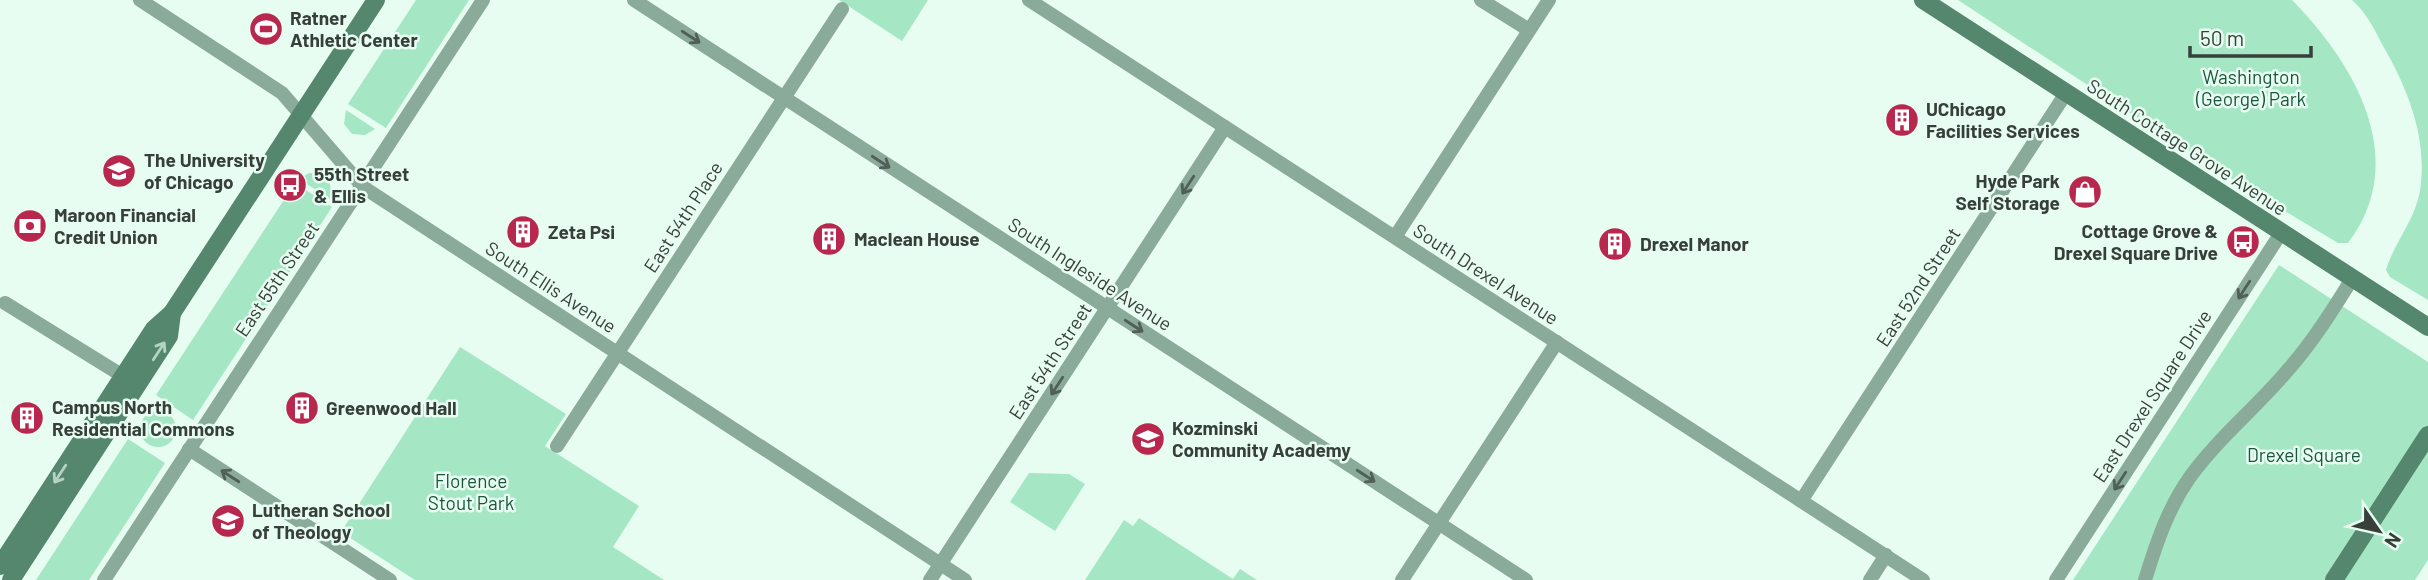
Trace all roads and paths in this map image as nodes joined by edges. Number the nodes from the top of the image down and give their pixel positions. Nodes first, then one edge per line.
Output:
1 (140, 0) edge
2 (376, 0) edge
3 (483, 0) edge
4 (634, 0) edge
5 (1029, 0) edge
6 (1481, 0) edge
7 (1549, 0) edge
8 (1923, 0) edge
9 (842, 9) dead end
10 (1529, 30) junction
11 (2066, 93) junction
12 (784, 99) junction
13 (301, 113) junction
14 (1225, 127) junction
15 (363, 187) junction
16 (2281, 233) junction
17 (1395, 237) junction
18 (2352, 279) junction
19 (5, 303) dead end
20 (1108, 309) junction
21 (2428, 327) edge
22 (1557, 342) junction
23 (617, 353) junction
24 (130, 380) junction
25 (2428, 435) edge
26 (557, 446) dead end
27 (189, 449) junction
28 (1801, 501) junction
29 (1439, 523) junction
30 (1886, 555) junction
31 (940, 564) junction
32 (0, 566) edge
33 (11, 580) edge
34 (104, 580) edge
35 (390, 580) edge
36 (930, 580) edge
37 (965, 580) edge
38 (1402, 580) edge
39 (1526, 580) edge
40 (1870, 580) edge
41 (1923, 580) edge
42 (2056, 580) edge
43 (2145, 580) edge
44 (2334, 580) edge

1 - 13 street, South Ellis Avenue
2 - 13 street
3 - 15 street, East 55th Street
4 -> 12 street, South Ingleside Avenue
5 - 14 street, South Drexel Avenue
6 - 10 street
7 - 10 street
8 - 11 street, South Cottage Grove Avenue
9 - 12 street, East 54th Place
10 - 17 street
11 - 16 street, South Cottage Grove Avenue
11 - 28 street, East 52nd Street
12 -> 20 street, South Ingleside Avenue
12 - 23 street, East 54th Place
13 - 15 street, South Ellis Avenue
13 - 24 street
14 - 17 street, South Drexel Avenue
14 -> 20 street, East 54th Street
15 - 23 street, South Ellis Avenue
15 - 27 street, East 55th Street
16 - 18 street, South Cottage Grove Avenue
16 -> 42 street, East Drexel Square Drive
17 - 22 street, South Drexel Avenue
18 - 21 street, South Cottage Grove Avenue
18 - 43 street
19 - 24 street
20 -> 29 street, South Ingleside Avenue
20 -> 31 street, East 54th Street
22 - 28 street, South Drexel Avenue
22 - 29 street
23 - 26 street, East 54th Place
23 - 31 street, South Ellis Avenue
24 -> 32 street
24 - 33 street
25 - 44 street
27 - 34 street, East 55th Street
35 -> 27 street
28 - 30 street, South Drexel Avenue
29 - 38 street
29 - 39 street, South Ingleside Avenue
30 - 40 street
30 - 41 street, South Drexel Avenue
31 - 36 street, East 54th Street
31 - 37 street, South Ellis Avenue

